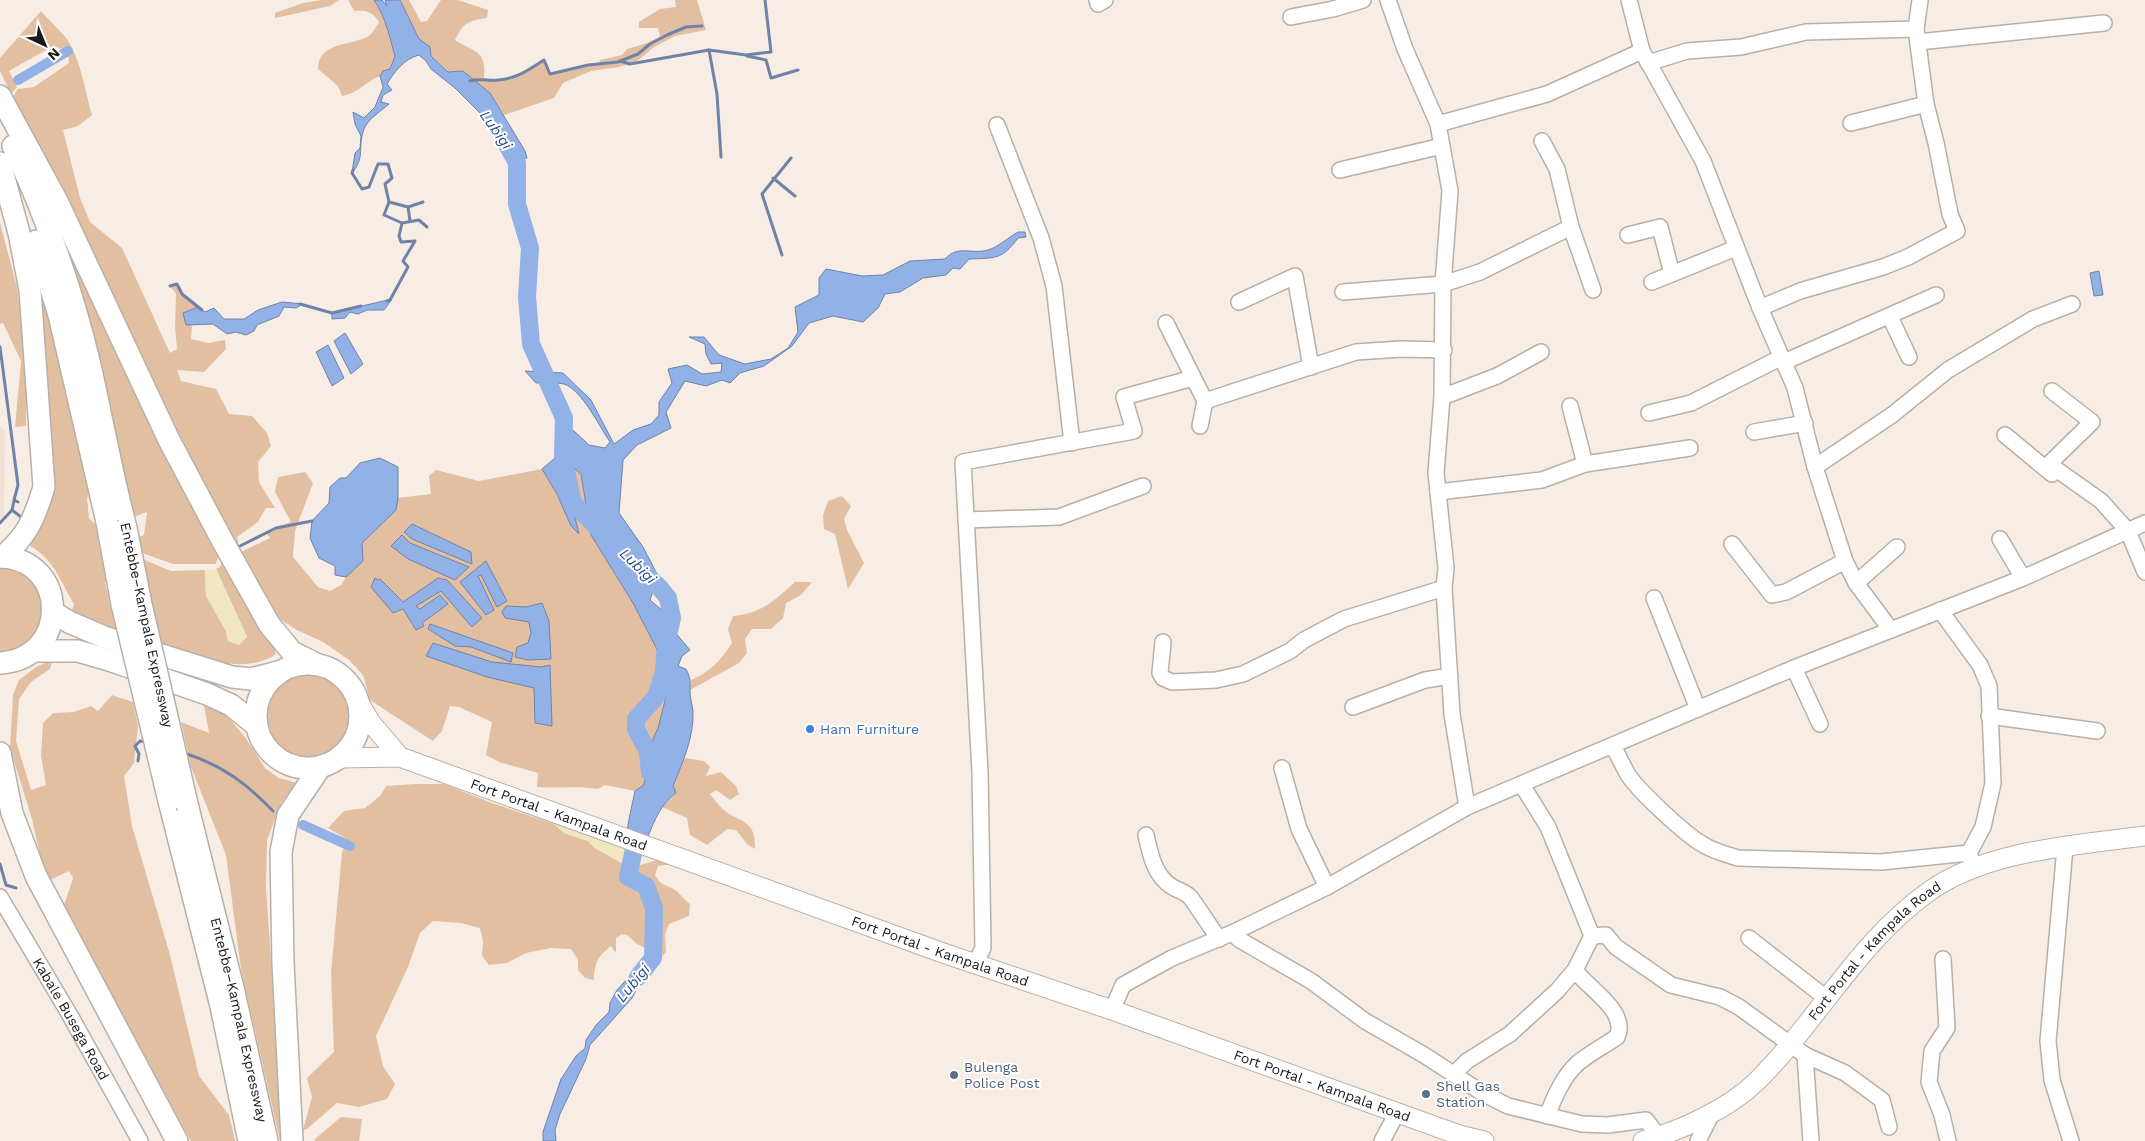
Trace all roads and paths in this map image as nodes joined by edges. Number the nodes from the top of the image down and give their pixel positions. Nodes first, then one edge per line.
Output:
1 (1097, 0) edge
2 (1105, 0) edge
3 (1363, 0) edge
4 (1388, 0) edge
5 (1629, 0) edge
6 (1920, 0) edge
7 (1291, 17) dead end
8 (2104, 23) dead end
9 (1917, 36) junction
10 (1645, 57) junction
11 (0, 96) edge
12 (1926, 104) junction
13 (0, 117) edge
14 (1851, 123) dead end
15 (1438, 124) junction
16 (997, 125) dead end
17 (1542, 141) dead end
18 (1442, 146) junction
19 (0, 162) edge
20 (1340, 170) dead end
21 (1571, 228) junction
22 (1628, 235) dead end
23 (1736, 248) junction
24 (1672, 274) junction
25 (1652, 282) dead end
26 (1443, 284) junction
27 (1593, 290) dead end
28 (1343, 292) dead end
29 (1936, 295) dead end
30 (1239, 302) dead end
31 (2072, 304) dead end
32 (1760, 308) junction
33 (1890, 317) junction
34 (1166, 324) dead end
35 (1444, 350) junction
36 (1541, 352) dead end
37 (1909, 357) dead end
38 (1783, 359) junction
39 (1311, 367) junction
40 (1193, 378) junction
41 (2052, 391) dead end
42 (1442, 397) junction
43 (1205, 401) junction
44 (1570, 406) dead end
45 (1649, 413) dead end
46 (1805, 423) junction
47 (1200, 426) dead end
48 (1754, 432) dead end
49 (2005, 435) dead end
50 (1072, 443) junction
51 (1690, 448) dead end
52 (1585, 464) junction
53 (1815, 467) junction
54 (2056, 469) junction
55 (1143, 486) dead end
56 (1438, 492) junction
57 (966, 520) junction
58 (2145, 523) edge
59 (116, 525) junction
60 (2128, 531) junction
61 (2000, 539) dead end
62 (1732, 544) dead end
63 (1897, 547) dead end
64 (1, 557) edge
65 (1845, 561) junction
66 (2145, 572) edge
67 (2023, 578) junction
68 (1856, 584) junction
69 (1444, 588) junction
70 (1654, 598) dead end
71 (1940, 610) junction
72 (53, 612) junction
73 (1891, 630) junction
74 (1164, 642) dead end
75 (34, 651) junction
76 (0, 663) edge
77 (316, 664) junction
78 (1794, 668) junction
79 (282, 671) junction
80 (1450, 676) junction
81 (358, 703) junction
82 (1353, 707) dead end
83 (1698, 709) junction
84 (1989, 716) junction
85 (1820, 724) dead end
86 (257, 726) junction
87 (2097, 731) dead end
88 (1613, 746) junction
89 (0, 753) edge
90 (400, 756) junction
91 (329, 762) junction
92 (1282, 768) dead end
93 (1522, 785) junction
94 (178, 804) junction
95 (1468, 807) junction
96 (1146, 834) dead end
97 (2145, 836) edge
98 (2065, 847) junction
99 (1971, 860) junction
100 (1328, 887) junction
101 (0, 897) edge
102 (1225, 936) junction
103 (1592, 936) junction
104 (1748, 938) dead end
105 (1943, 960) dead end
106 (975, 964) junction
107 (1575, 970) junction
108 (1826, 998) junction
109 (1112, 1010) junction
110 (1790, 1044) junction
111 (1805, 1055) junction
112 (1454, 1074) junction
113 (1398, 1113) junction
114 (1712, 1113) junction
115 (1547, 1116) junction
116 (1889, 1127) dead end
117 (1459, 1138) edge
118 (1655, 1140) edge
119 (140, 1141) edge
120 (177, 1141) edge
121 (249, 1141) edge
122 (267, 1141) edge
123 (292, 1141) edge
124 (1382, 1141) edge
125 (1484, 1141) edge
126 (1698, 1141) edge
127 (1811, 1141) edge
128 (1948, 1141) edge
129 (2072, 1141) edge

1 - 2 street
3 - 7 street
4 - 15 street
5 - 10 street
6 - 9 street
8 - 9 street
9 - 10 street
9 - 12 street
10 - 15 street
10 - 23 street
11 - 77 highway
12 - 14 street
12 - 32 street
13 - 59 highway, Entebbe–Kampala Expressway
15 - 18 street
16 - 50 street
17 - 21 street
18 - 20 street
18 - 26 street
19 - 59 highway, Entebbe–Kampala Expressway
19 - 64 highway
21 - 26 street
21 - 27 street
22 - 24 street
23 - 24 street
23 - 32 street
24 - 25 street
26 - 28 street
26 - 35 street
29 - 33 street
30 - 39 street
31 - 53 street
32 - 38 street
33 - 37 street
33 - 38 street
34 - 40 street
35 - 39 street
35 - 42 street
36 - 42 street
38 - 45 street
38 - 46 street
39 - 43 street
40 - 43 street
40 - 50 street
41 - 54 street
42 - 56 street
43 - 47 street
44 - 52 street
46 - 48 street
46 - 53 street
49 - 54 street
50 - 57 street
51 - 52 street
52 - 56 street
53 - 65 street
54 - 60 street
55 - 57 street
56 - 69 street
57 - 106 street
58 - 60 street
59 - 94 highway, Entebbe–Kampala Expressway, bridge
60 - 66 street
60 - 67 street
61 - 67 street
62 - 65 street
63 - 68 street
64 - 72 highway
65 - 68 street
67 - 71 street
68 - 73 street
69 - 74 street
69 - 80 street
70 - 83 street
71 - 73 street
71 - 84 street
72 - 75 highway
72 - 79 highway
73 - 78 street
75 - 76 highway
75 - 86 highway
77 - 79 highway
77 - 81 highway
78 - 83 street
78 - 85 street
79 - 86 highway
80 - 82 street
80 - 95 street
81 - 90 main road
81 - 91 highway
83 - 88 street
84 - 87 street
84 - 99 street
86 - 91 highway
88 - 93 street
88 - 99 street
89 - 120 highway
90 - 91 main road
90 - 106 main road, Fort Portal - Kampala Road
91 - 123 highway
92 - 100 street
93 - 95 street
93 - 103 street
94 - 121 highway, Entebbe–Kampala Expressway
94 - 122 highway, Entebbe–Kampala Expressway
95 - 100 street
96 - 102 street
97 - 98 main road, Fort Portal - Kampala Road
98 - 99 main road, Fort Portal - Kampala Road
98 - 129 street
99 - 108 main road, Fort Portal - Kampala Road
100 - 102 street
101 - 119 street, Kabale Busega Road
102 - 109 street
102 - 112 street
103 - 107 street
103 - 110 street
104 - 108 street
105 - 128 street
106 - 109 main road, Fort Portal - Kampala Road
107 - 112 street
107 - 115 street
108 - 110 main road, Fort Portal - Kampala Road
109 - 113 main road, Fort Portal - Kampala Road
110 - 111 street
110 - 114 main road, Fort Portal - Kampala Road
111 - 116 street
111 - 127 street
112 - 115 street
113 - 117 main road, Fort Portal - Kampala Road
113 - 124 street
114 - 118 main road, Fort Portal - Kampala Road
114 - 126 street
115 - 118 street
117 - 125 main road, Fort Portal - Kampala Road

